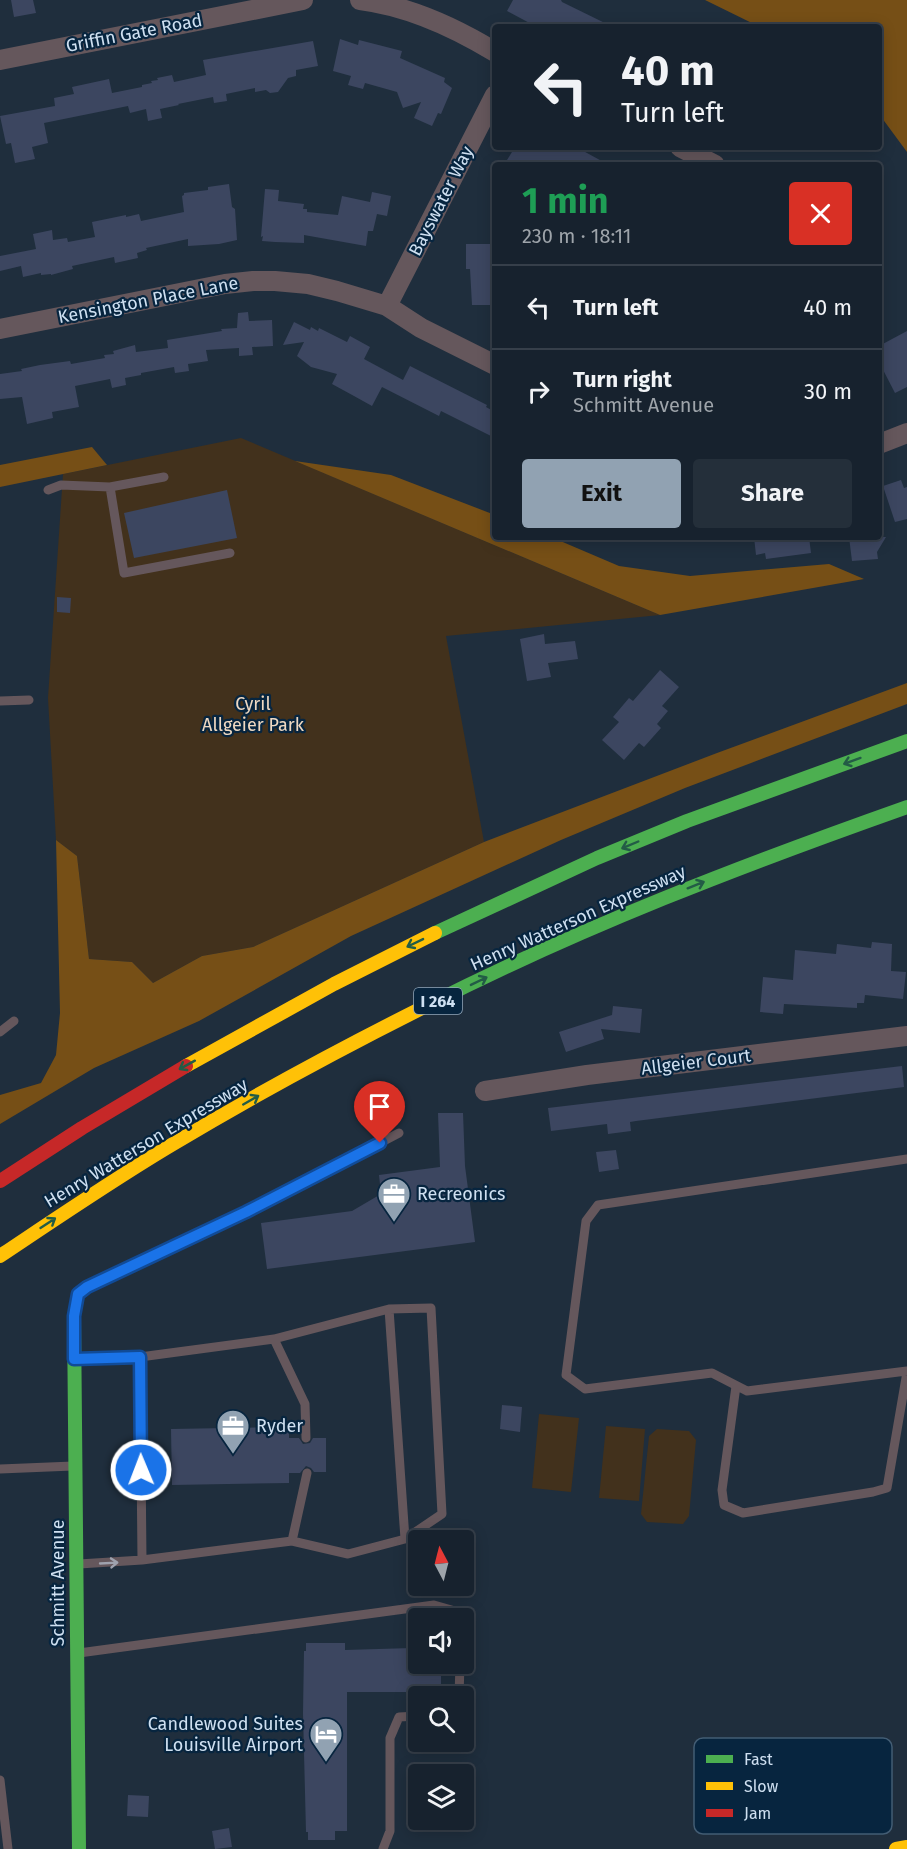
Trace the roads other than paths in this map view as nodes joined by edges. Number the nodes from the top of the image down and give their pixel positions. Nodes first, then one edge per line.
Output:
1 (303, 0) edge
2 (360, 0) edge
3 (492, 50) edge
4 (0, 60) edge
5 (492, 101) edge
6 (686, 150) edge
7 (709, 162) edge
8 (387, 306) junction
9 (0, 329) edge
10 (492, 364) edge
11 (907, 433) edge
12 (882, 443) edge
13 (164, 477) dead end
14 (110, 487) junction
15 (48, 490) dead end
16 (230, 553) dead end
17 (29, 700) dead end
18 (0, 701) edge
19 (907, 741) edge
20 (907, 807) edge
21 (14, 1021) dead end
22 (0, 1032) edge
23 (907, 1036) edge
24 (485, 1090) dead end
25 (399, 1133) dead end
26 (907, 1159) edge
27 (0, 1181) edge
28 (0, 1256) edge
29 (389, 1309) junction
30 (74, 1316) joint
31 (274, 1339) junction
32 (140, 1357) junction
33 (74, 1359) junction
34 (907, 1372) edge
35 (736, 1386) junction
36 (306, 1438) dead end
37 (75, 1466) junction
38 (0, 1469) edge
39 (307, 1473) dead end
40 (405, 1539) junction
41 (292, 1541) junction
42 (142, 1560) junction
43 (76, 1564) junction
44 (408, 1608) edge
45 (412, 1608) edge
46 (444, 1608) edge
47 (77, 1653) junction
48 (408, 1717) edge
49 (0, 1780) edge
50 (1, 1804) edge
51 (907, 1847) edge
52 (8, 1849) edge
53 (79, 1849) edge
54 (383, 1849) edge
55 (896, 1849) edge

1 - 4 street, Griffin Gate Road
2 - 3 street
5 - 8 street, Bayswater Way
6 - 7 street
8 - 9 street, Kensington Place Lane
8 - 10 street, Kensington Place Lane
11 - 12 street
13 - 14 lane
14 - 15 lane
14 - 16 lane
17 - 18 lane
19 -> 27 main road
28 -> 20 main road, Henry Watterson Expressway / I 264
21 - 22 lane
23 - 24 street, Allgeier Court
25 - 30 lane
26 - 35 lane
29 - 31 lane
29 - 40 lane
29 - 40 lane
30 - 33 main road, Schmitt Avenue
31 - 32 lane
31 - 36 lane
32 - 33 lane
32 - 42 lane
33 - 37 main road, Schmitt Avenue
34 - 35 lane
34 - 35 lane
37 - 38 lane
37 - 43 main road, Schmitt Avenue
39 - 41 lane
40 - 41 lane
41 - 42 lane
43 -> 42 lane
43 - 47 main road, Schmitt Avenue
44 - 47 lane
45 - 46 lane
47 - 53 main road, Schmitt Avenue
48 - 54 lane
49 - 50 lane
50 - 52 lane
51 - 55 main road

